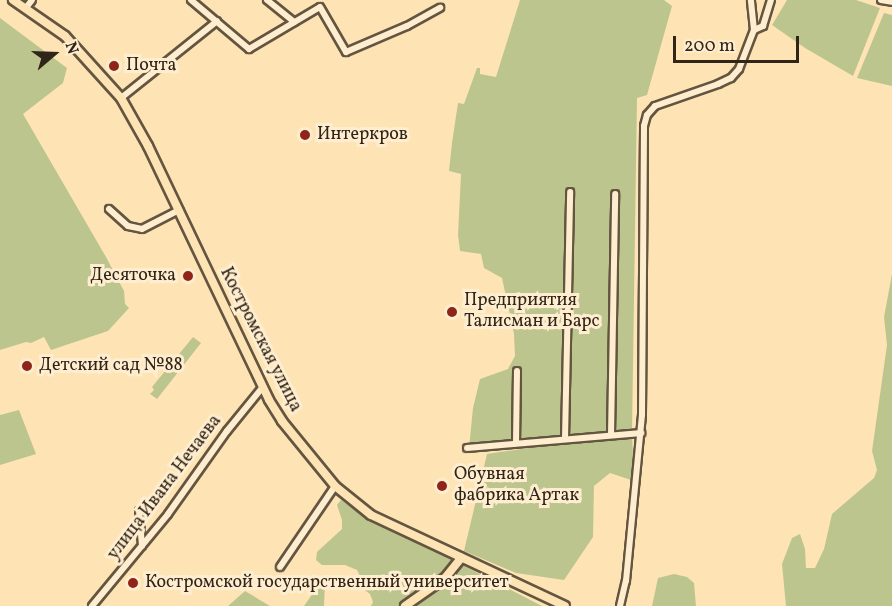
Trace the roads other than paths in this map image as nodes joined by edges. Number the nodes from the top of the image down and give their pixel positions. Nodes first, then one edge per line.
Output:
1 (13, 0) edge
2 (32, 0) edge
3 (191, 0) edge
4 (267, 0) edge
5 (751, 0) edge
6 (771, 0) edge
7 (881, 0) edge
8 (892, 2) edge
9 (440, 8) dead end
10 (25, 9) junction
11 (217, 21) junction
12 (294, 22) junction
13 (754, 30) junction
14 (121, 98) junction
15 (570, 192) dead end
16 (615, 194) dead end
17 (109, 209) dead end
18 (179, 210) junction
19 (517, 371) dead end
20 (262, 388) junction
21 (641, 433) junction
22 (611, 435) junction
23 (564, 439) junction
24 (516, 443) junction
25 (467, 448) dead end
26 (335, 486) junction
27 (139, 511) dead end
28 (142, 546) junction
29 (461, 558) junction
30 (280, 567) dead end
31 (92, 606) edge
32 (405, 606) edge
33 (564, 606) edge
34 (620, 606) edge

1 - 10 main road, Костромская улица
2 - 10 street
3 - 11 street
4 - 12 street
5 - 13 street
6 - 13 street
7 - 8 street
9 - 12 street
10 - 14 main road, Костромская улица
11 - 12 street
11 - 14 street
13 - 21 street
14 - 18 main road, Костромская улица
15 - 23 street
16 - 22 street
17 - 18 street
18 - 20 main road, Костромская улица
19 - 24 street
20 - 26 main road, Костромская улица
20 - 28 street, улица Ивана Нечаева
21 - 22 street
21 - 34 street
22 - 23 street
23 - 24 street
24 - 25 street
26 - 29 main road, Костромская улица
26 - 30 street
27 - 28 street
28 - 31 street, улица Ивана Нечаева
29 - 32 main road
29 - 33 main road, Костромская улица

